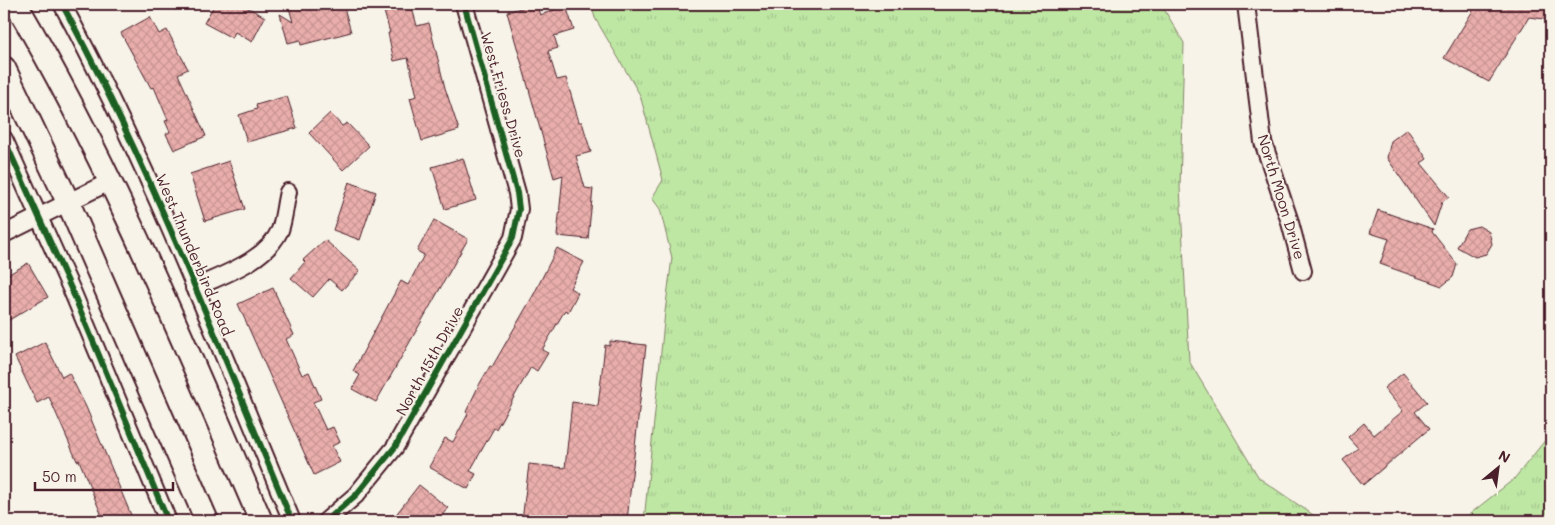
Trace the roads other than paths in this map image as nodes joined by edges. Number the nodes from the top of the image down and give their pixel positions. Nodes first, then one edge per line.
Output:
1 (16, 4) edge
2 (62, 4) edge
3 (464, 4) edge
4 (1246, 4) edge
5 (4, 68) edge
6 (4, 139) edge
7 (111, 181) junction
8 (288, 192) dead end
9 (517, 193) joint
10 (68, 202) junction
11 (40, 216) junction
12 (4, 234) edge
13 (1303, 271) dead end
14 (194, 288) junction
15 (168, 521) edge
16 (207, 521) edge
17 (260, 521) edge
18 (292, 521) edge
19 (326, 521) edge

1 - 7 main road
2 - 14 street, West Thunderbird Road
3 - 9 street, West Friess Drive
4 - 13 street, North Moon Drive
5 - 10 main road
6 - 11 street
7 - 10 street
7 - 17 main road
8 - 14 street
9 - 19 street, North 15th Drive
10 - 11 street
10 - 16 main road
11 - 12 street
11 - 15 street
14 - 18 street, West Thunderbird Road

